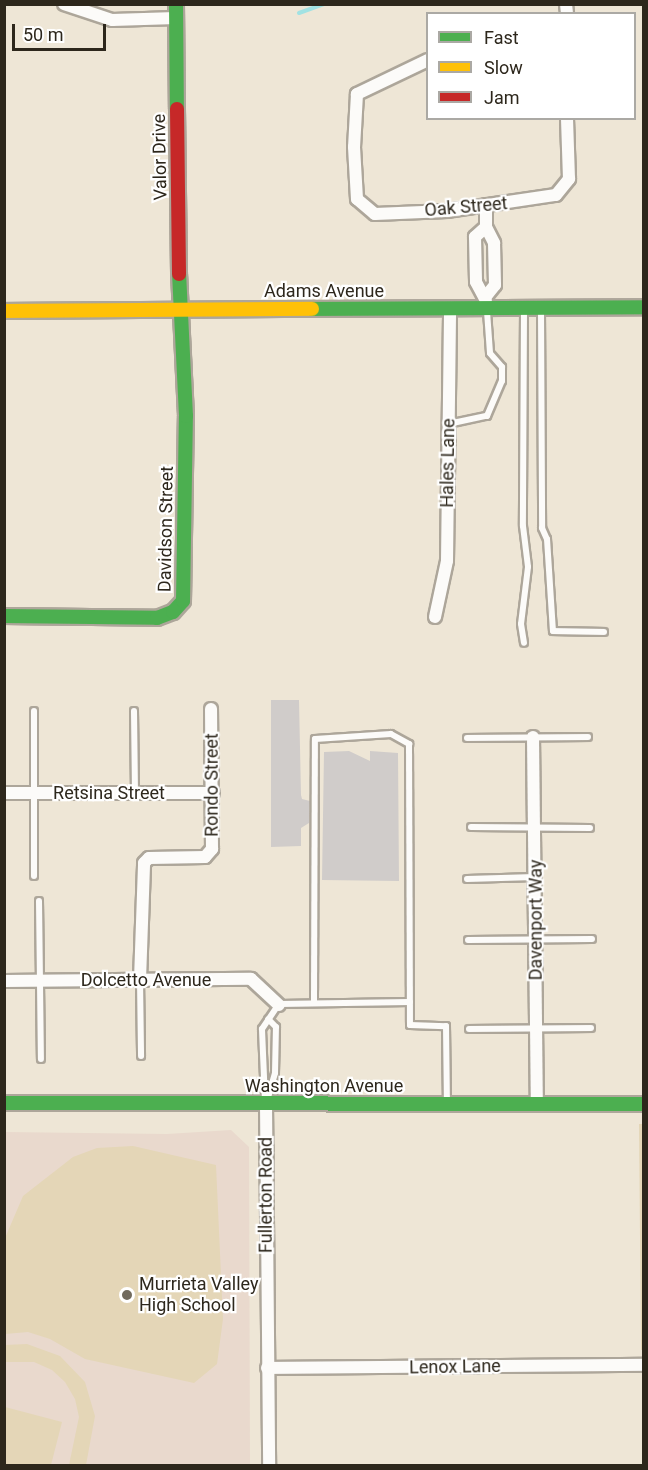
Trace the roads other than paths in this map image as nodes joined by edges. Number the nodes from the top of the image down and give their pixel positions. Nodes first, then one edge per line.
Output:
1 (64, 4) edge
2 (176, 11) edge
3 (426, 61) edge
4 (567, 120) edge
5 (486, 205) junction
6 (486, 227) junction
7 (475, 258) junction
8 (495, 258) junction
9 (486, 302) junction
10 (524, 307) junction
11 (542, 307) junction
12 (450, 308) junction
13 (644, 308) edge
14 (180, 310) junction
15 (4, 311) edge
16 (448, 424) junction
17 (4, 616) edge
18 (435, 617) dead end
19 (604, 632) dead end
20 (524, 643) dead end
21 (212, 709) dead end
22 (34, 711) dead end
23 (134, 711) dead end
24 (533, 736) junction
25 (588, 737) dead end
26 (468, 738) dead end
27 (135, 792) junction
28 (4, 793) edge
29 (34, 793) junction
30 (213, 793) junction
31 (471, 828) dead end
32 (535, 828) junction
33 (590, 828) dead end
34 (34, 876) dead end
35 (536, 877) junction
36 (467, 879) dead end
37 (39, 901) dead end
38 (592, 939) dead end
39 (468, 940) dead end
40 (536, 940) junction
41 (4, 981) edge
42 (40, 981) junction
43 (140, 981) junction
44 (314, 1001) junction
45 (410, 1002) junction
46 (279, 1005) junction
47 (268, 1019) junction
48 (536, 1028) junction
49 (469, 1029) dead end
50 (591, 1029) dead end
51 (141, 1056) dead end
52 (41, 1059) dead end
53 (5, 1103) edge
54 (447, 1103) junction
55 (266, 1104) junction
56 (537, 1104) junction
57 (644, 1104) edge
58 (644, 1365) edge
59 (267, 1368) junction
60 (269, 1466) edge

1 - 2 street
2 - 14 street, Valor Drive
3 - 5 street, Oak Street
4 - 5 street, Oak Street
5 - 6 street
6 - 7 street
6 - 8 street
7 - 8 street
7 - 9 street
8 - 9 street
9 - 10 street, Adams Avenue
9 - 12 street, Adams Avenue
9 - 16 lane
10 - 11 street, Adams Avenue
10 - 20 lane
11 - 13 street, Adams Avenue
11 - 19 lane
12 - 14 street, Adams Avenue
12 - 16 street, Hales Lane
14 - 15 street, Adams Avenue
14 - 17 street, Davidson Street
16 - 18 street, Hales Lane
21 - 30 street, Rondo Street
22 - 29 lane
23 - 27 lane
24 - 25 lane
24 - 26 lane
24 - 32 street, Davenport Way
27 - 29 street, Retsina Street
27 - 30 street, Retsina Street
28 - 29 street, Retsina Street
29 - 34 lane
30 - 43 street, Rondo Street
31 - 32 lane
32 - 33 lane
32 - 35 street, Davenport Way
35 - 36 lane
35 - 40 street, Davenport Way
37 - 42 lane
38 - 40 lane
39 - 40 lane
40 - 48 street, Davenport Way
41 - 42 street, Dolcetto Avenue
42 - 43 street, Dolcetto Avenue
42 - 52 lane
43 - 46 street, Dolcetto Avenue
43 - 51 lane
44 - 45 lane
44 - 45 lane
44 - 46 lane
45 - 54 lane
46 - 47 lane
47 - 55 lane
47 - 55 lane
48 - 49 lane
48 - 50 lane
48 - 56 street, Davenport Way
53 - 55 street, Washington Avenue
54 - 55 street, Washington Avenue
54 - 56 street, Washington Avenue
55 - 59 street, Fullerton Road
56 - 57 street, Washington Avenue
58 - 59 street, Lenox Lane
59 - 60 street, Fullerton Road

